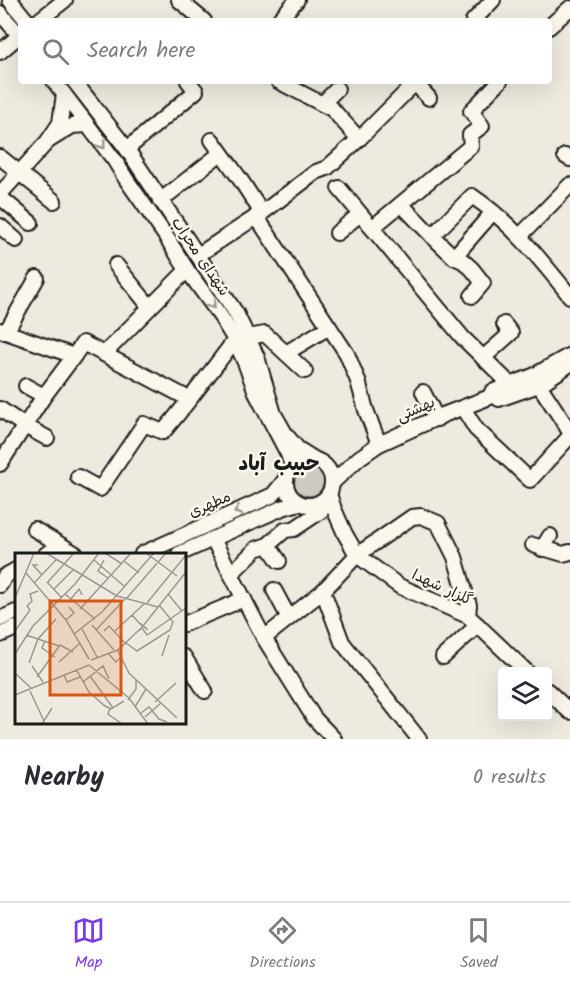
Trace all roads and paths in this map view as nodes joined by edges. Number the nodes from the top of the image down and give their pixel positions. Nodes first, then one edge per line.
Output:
1 (9, 0) edge
2 (65, 0) edge
3 (179, 0) edge
4 (297, 0) edge
5 (493, 0) edge
6 (569, 10) edge
7 (0, 13) edge
8 (24, 18) edge
9 (42, 18) edge
10 (200, 18) edge
11 (286, 18) edge
12 (476, 18) edge
13 (552, 24) edge
14 (18, 33) edge
15 (18, 37) edge
16 (0, 52) edge
17 (56, 84) edge
18 (76, 84) edge
19 (190, 84) edge
20 (284, 84) edge
21 (414, 84) edge
22 (418, 84) edge
23 (497, 84) edge
24 (337, 89) dead end
25 (64, 94) junction
26 (429, 98) dead end
27 (322, 104) junction
28 (87, 125) junction
29 (359, 139) junction
30 (212, 140) dead end
31 (48, 141) junction
32 (127, 149) junction
33 (221, 153) junction
34 (0, 157) edge
35 (142, 170) junction
36 (20, 172) junction
37 (126, 179) junction
38 (570, 185) edge
39 (339, 188) dead end
40 (0, 195) edge
41 (54, 201) dead end
42 (160, 201) junction
43 (401, 204) junction
44 (493, 212) junction
45 (259, 214) junction
46 (360, 214) junction
47 (31, 223) dead end
48 (0, 226) edge
49 (372, 228) junction
50 (337, 233) dead end
51 (432, 236) junction
52 (520, 236) junction
53 (16, 240) dead end
54 (198, 255) junction
55 (454, 257) junction
56 (116, 266) dead end
57 (187, 270) junction
58 (37, 278) dead end
59 (472, 296) dead end
60 (570, 297) edge
61 (150, 307) junction
62 (504, 324) dead end
63 (329, 327) junction
64 (3, 331) edge
65 (242, 338) junction
66 (286, 353) junction
67 (104, 354) junction
68 (570, 354) edge
69 (74, 356) junction
70 (250, 358) junction
71 (483, 358) junction
72 (570, 364) edge
73 (304, 371) dead end
74 (536, 380) junction
75 (511, 385) junction
76 (27, 386) dead end
77 (423, 392) dead end
78 (44, 396) junction
79 (490, 397) junction
80 (189, 399) junction
81 (463, 408) junction
82 (0, 410) edge
83 (437, 419) junction
84 (25, 426) junction
85 (568, 426) edge
86 (47, 438) dead end
87 (379, 444) junction
88 (359, 458) junction
89 (314, 459) junction
90 (0, 464) edge
91 (292, 466) junction
92 (328, 467) junction
93 (78, 477) dead end
94 (286, 479) junction
95 (331, 488) junction
96 (259, 501) junction
97 (299, 504) junction
98 (317, 508) junction
99 (267, 515) junction
100 (34, 529) dead end
101 (345, 534) junction
102 (550, 536) dead end
103 (213, 539) junction
104 (268, 545) junction
105 (62, 546) junction
106 (570, 552) edge
107 (50, 553) edge
108 (73, 553) edge
109 (146, 553) edge
110 (183, 553) edge
111 (357, 555) junction
112 (279, 561) dead end
113 (15, 571) edge
114 (231, 574) junction
115 (0, 585) edge
116 (274, 590) dead end
117 (323, 591) junction
118 (244, 599) junction
119 (15, 612) edge
120 (289, 618) junction
121 (0, 619) edge
122 (473, 621) junction
123 (186, 623) edge
124 (15, 628) edge
125 (0, 635) edge
126 (264, 638) junction
127 (443, 657) dead end
128 (186, 660) edge
129 (522, 667) edge
130 (205, 691) dead end
131 (552, 695) edge
132 (570, 712) edge
133 (334, 739) edge
134 (419, 739) edge

1 - 8 street
2 - 9 street
3 - 10 street
4 - 11 street
5 - 12 street
6 - 13 street
7 - 14 street
15 - 16 street
17 - 25 street, شهدای محراب
18 - 32 street, شهدای محراب
19 - 32 street
20 - 27 street
21 - 29 street
22 - 26 street
23 - 43 street
24 - 27 street
25 - 28 street, شهدای محراب
25 - 31 street
27 - 29 street
28 - 31 street
28 -> 37 street, شهدای محراب
29 - 45 street
30 - 33 street
31 - 36 street
32 - 35 street, شهدای محراب
33 - 42 street
33 - 45 street
34 - 36 street
35 - 37 street
35 - 42 street, شهدای محراب
36 - 40 street
36 - 41 street
37 - 57 street, شهدای محراب
38 - 52 street
39 - 46 street
40 - 47 street
42 - 54 street, شهدای محراب
43 - 49 street
43 - 51 street
44 - 51 street
44 - 52 street
44 - 55 street
45 - 54 street
45 - 63 street
46 - 49 street
46 - 50 street
48 - 53 street
49 - 71 street
51 - 55 street
52 - 60 street
54 - 65 street, شهدای محراب
55 - 59 street
56 - 61 street
57 - 61 street
57 -> 65 street, شهدای محراب
58 - 64 street
61 - 67 street
62 - 71 street
63 - 66 street
63 - 87 street
64 - 69 street
65 - 66 street
65 - 70 street, شهدای محراب
65 - 80 street
66 - 73 street
67 - 69 street
67 - 80 street
68 - 74 street, بهشتی
69 - 78 street
70 - 89 street, شهدای محراب
70 - 91 street, شهدای محراب
71 - 75 street
72 - 74 street, بهشتی
74 - 75 street, بهشتی
74 - 79 street, بهشتی
74 - 85 street
75 - 79 street, بهشتی
76 - 78 street
77 - 83 street
78 - 84 street
79 - 81 street, بهشتی
80 - 93 street
81 - 83 street, بهشتی
81 - 85 street
82 - 84 street
83 - 87 street, بهشتی
84 - 86 street
84 - 90 street
87 - 88 street, بهشتی
88 - 92 street
88 - 95 street
89 - 91 street
89 - 92 street
91 - 94 street
92 - 95 street
94 - 96 street, مطهری
94 - 97 street
95 - 98 street
95 - 101 street
96 - 99 street
96 -> 109 street, مطهری
97 - 98 street
97 - 99 street
98 - 101 street
98 - 104 street
99 - 103 street
100 - 105 street
101 - 111 street, گلزار شهدا
102 - 106 street
103 - 110 street
103 - 114 street
104 - 112 street
104 - 114 street
105 - 107 street
105 - 108 street
111 - 117 street
111 - 122 street, گلزار شهدا
111 - 122 street
113 - 115 street
114 - 118 street
116 - 120 street
117 - 120 street
117 - 134 street
118 - 123 street
118 - 126 street
119 - 121 street
120 - 126 street
122 - 127 street
122 - 129 street, گلزار شهدا
124 - 125 street
126 - 133 street
128 - 130 street
131 - 132 street

